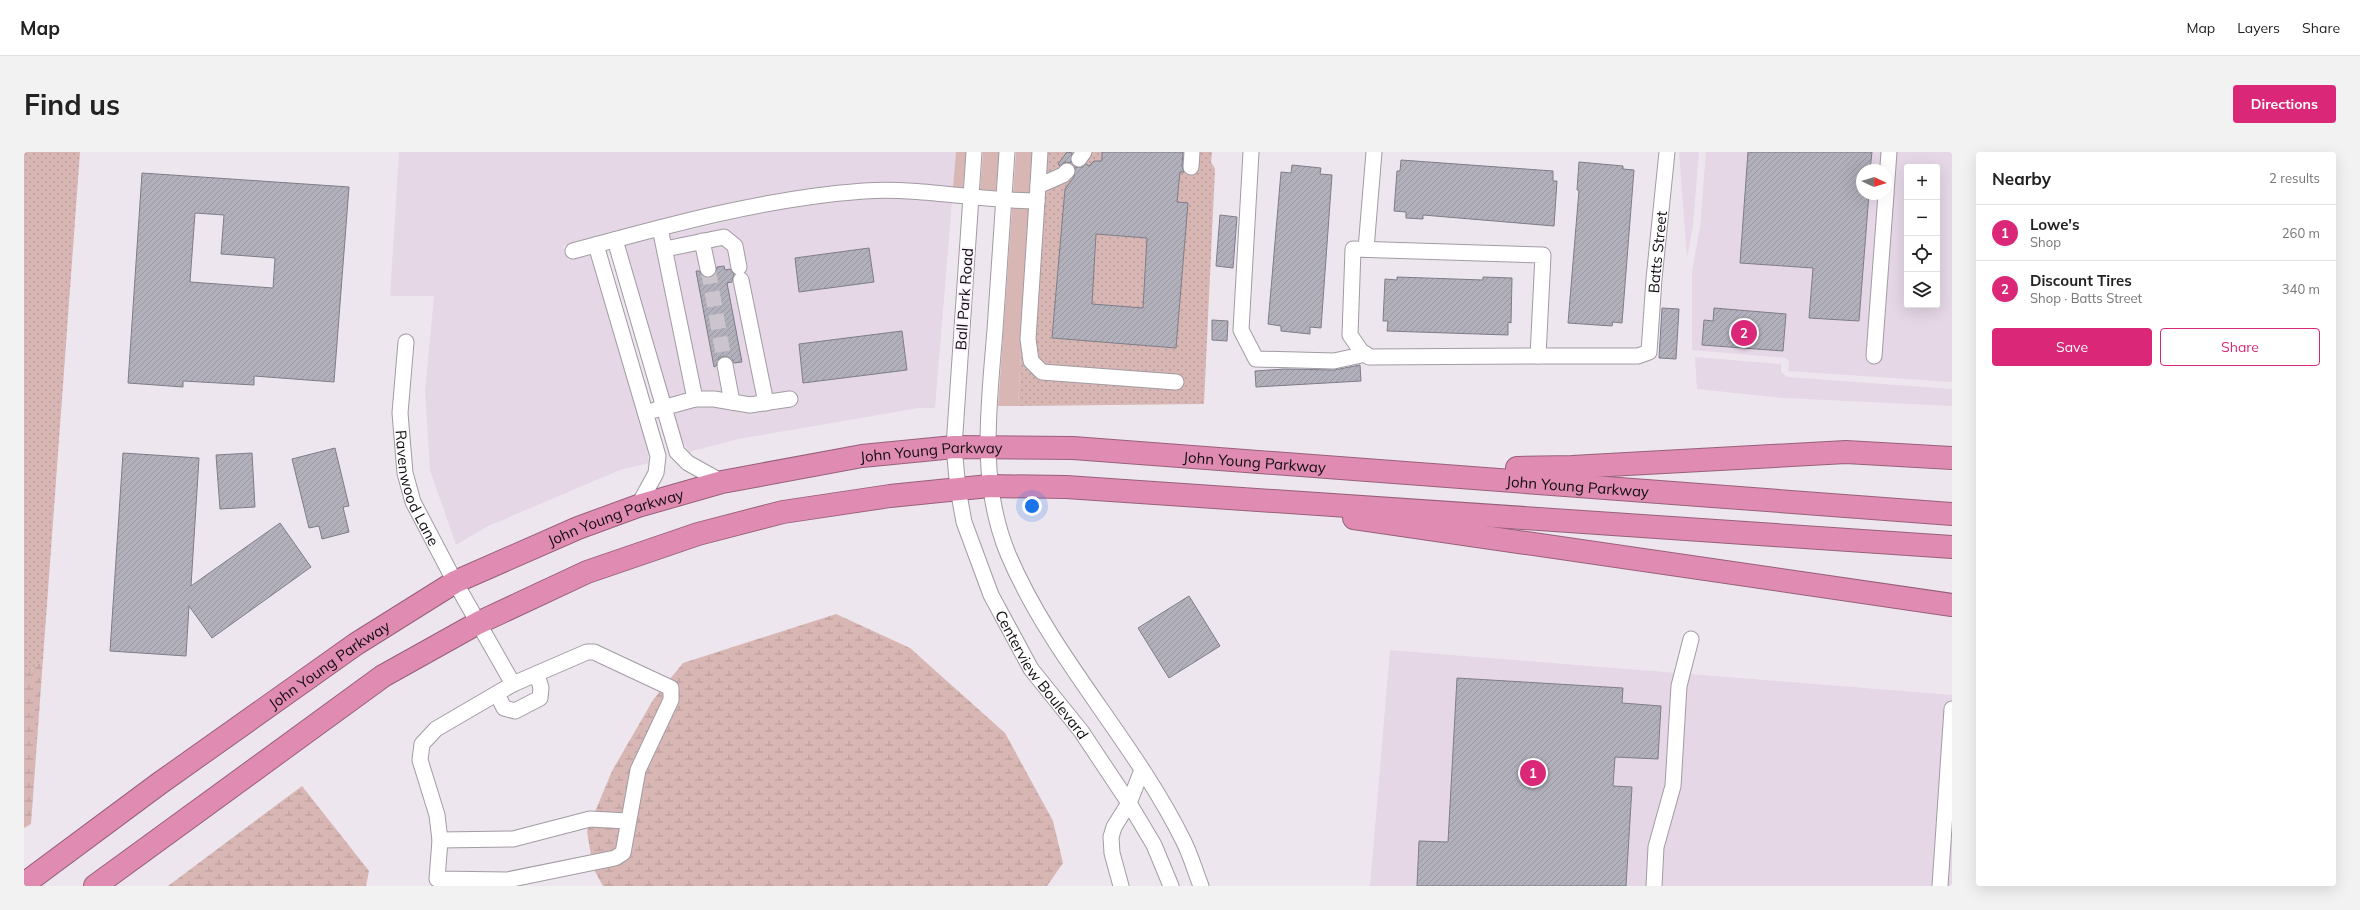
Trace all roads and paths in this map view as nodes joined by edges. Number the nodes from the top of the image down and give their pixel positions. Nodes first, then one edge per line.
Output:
1 (974, 152) edge
2 (1007, 152) edge
3 (1040, 152) edge
4 (1251, 152) edge
5 (1374, 152) edge
6 (1667, 152) edge
7 (1889, 152) edge
8 (1888, 164) edge
9 (1067, 171) dead end
10 (1038, 194) junction
11 (971, 196) junction
12 (1004, 200) junction
13 (1886, 200) edge
14 (660, 228) junction
15 (615, 240) junction
16 (702, 241) junction
17 (596, 245) junction
18 (665, 249) junction
19 (1366, 249) junction
20 (573, 251) dead end
21 (708, 269) tunnel mouth
22 (406, 342) dead end
23 (1366, 354) junction
24 (1538, 356) junction
25 (1874, 356) dead end
26 (725, 365) tunnel mouth
27 (1176, 382) dead end
28 (695, 399) junction
29 (790, 399) dead end
30 (732, 402) junction
31 (766, 404) junction
32 (663, 407) junction
33 (646, 412) junction
34 (988, 446) junction
35 (954, 447) junction
36 (1952, 458) edge
37 (1450, 475) junction
38 (722, 482) junction
39 (989, 486) junction
40 (958, 489) junction
41 (1203, 495) junction
42 (638, 506) junction
43 (1952, 514) edge
44 (1952, 547) edge
45 (455, 582) junction
46 (1952, 606) edge
47 (478, 623) junction
48 (1691, 639) dead end
49 (536, 674) junction
50 (513, 684) junction
51 (497, 694) junction
52 (1952, 709) edge
53 (1142, 770) junction
54 (1129, 803) junction
55 (628, 821) junction
56 (440, 840) junction
57 (24, 884) edge
58 (95, 886) edge
59 (1121, 886) edge
60 (1171, 886) edge
61 (1201, 886) edge
62 (1654, 886) edge
63 (1940, 886) edge

1 - 11 street, Ball Park Road
2 - 12 street
3 - 10 street
4 - 23 street
5 - 19 street
6 - 24 street, Batts Street
7 - 8 street
9 - 10 street
10 - 12 street
10 - 27 street
11 - 12 street
11 - 14 street
11 - 35 street, Ball Park Road
12 - 34 street
13 - 25 street
14 - 15 street
14 - 18 street
15 - 17 street
15 - 32 street
16 - 18 street
16 - 21 street
16 - 31 street
17 - 20 street
17 - 33 street
18 - 28 street
19 - 23 street
19 - 24 street
22 - 45 street, Ravenwood Lane
23 - 24 street
26 - 30 street
28 - 30 street
28 - 32 street
29 - 31 street
30 - 31 street
32 - 33 street
32 - 38 street
33 - 42 street
34 - 35 highway, John Young Parkway
34 - 37 highway, John Young Parkway
34 - 39 street, Centerview Boulevard
35 - 38 highway, John Young Parkway
35 - 40 street, Centerview Boulevard
36 - 37 highway
37 - 43 highway, John Young Parkway
38 - 42 highway, John Young Parkway
39 - 40 highway
39 - 41 highway
39 - 53 street, Centerview Boulevard
40 - 47 highway
40 - 54 street, Centerview Boulevard
41 - 44 highway
41 - 46 highway
42 - 45 highway, John Young Parkway
45 - 47 street, Ravenwood Lane
45 - 57 highway, John Young Parkway
47 - 50 street, Ravenwood Lane
47 - 58 highway
48 - 62 street
49 - 50 street
49 - 51 street
49 - 55 street
50 - 51 street
51 - 56 street
52 - 63 street
53 - 54 street
53 - 61 street, Centerview Boulevard
54 - 59 street
54 - 60 street, Centerview Boulevard
55 - 56 street
55 - 56 street

